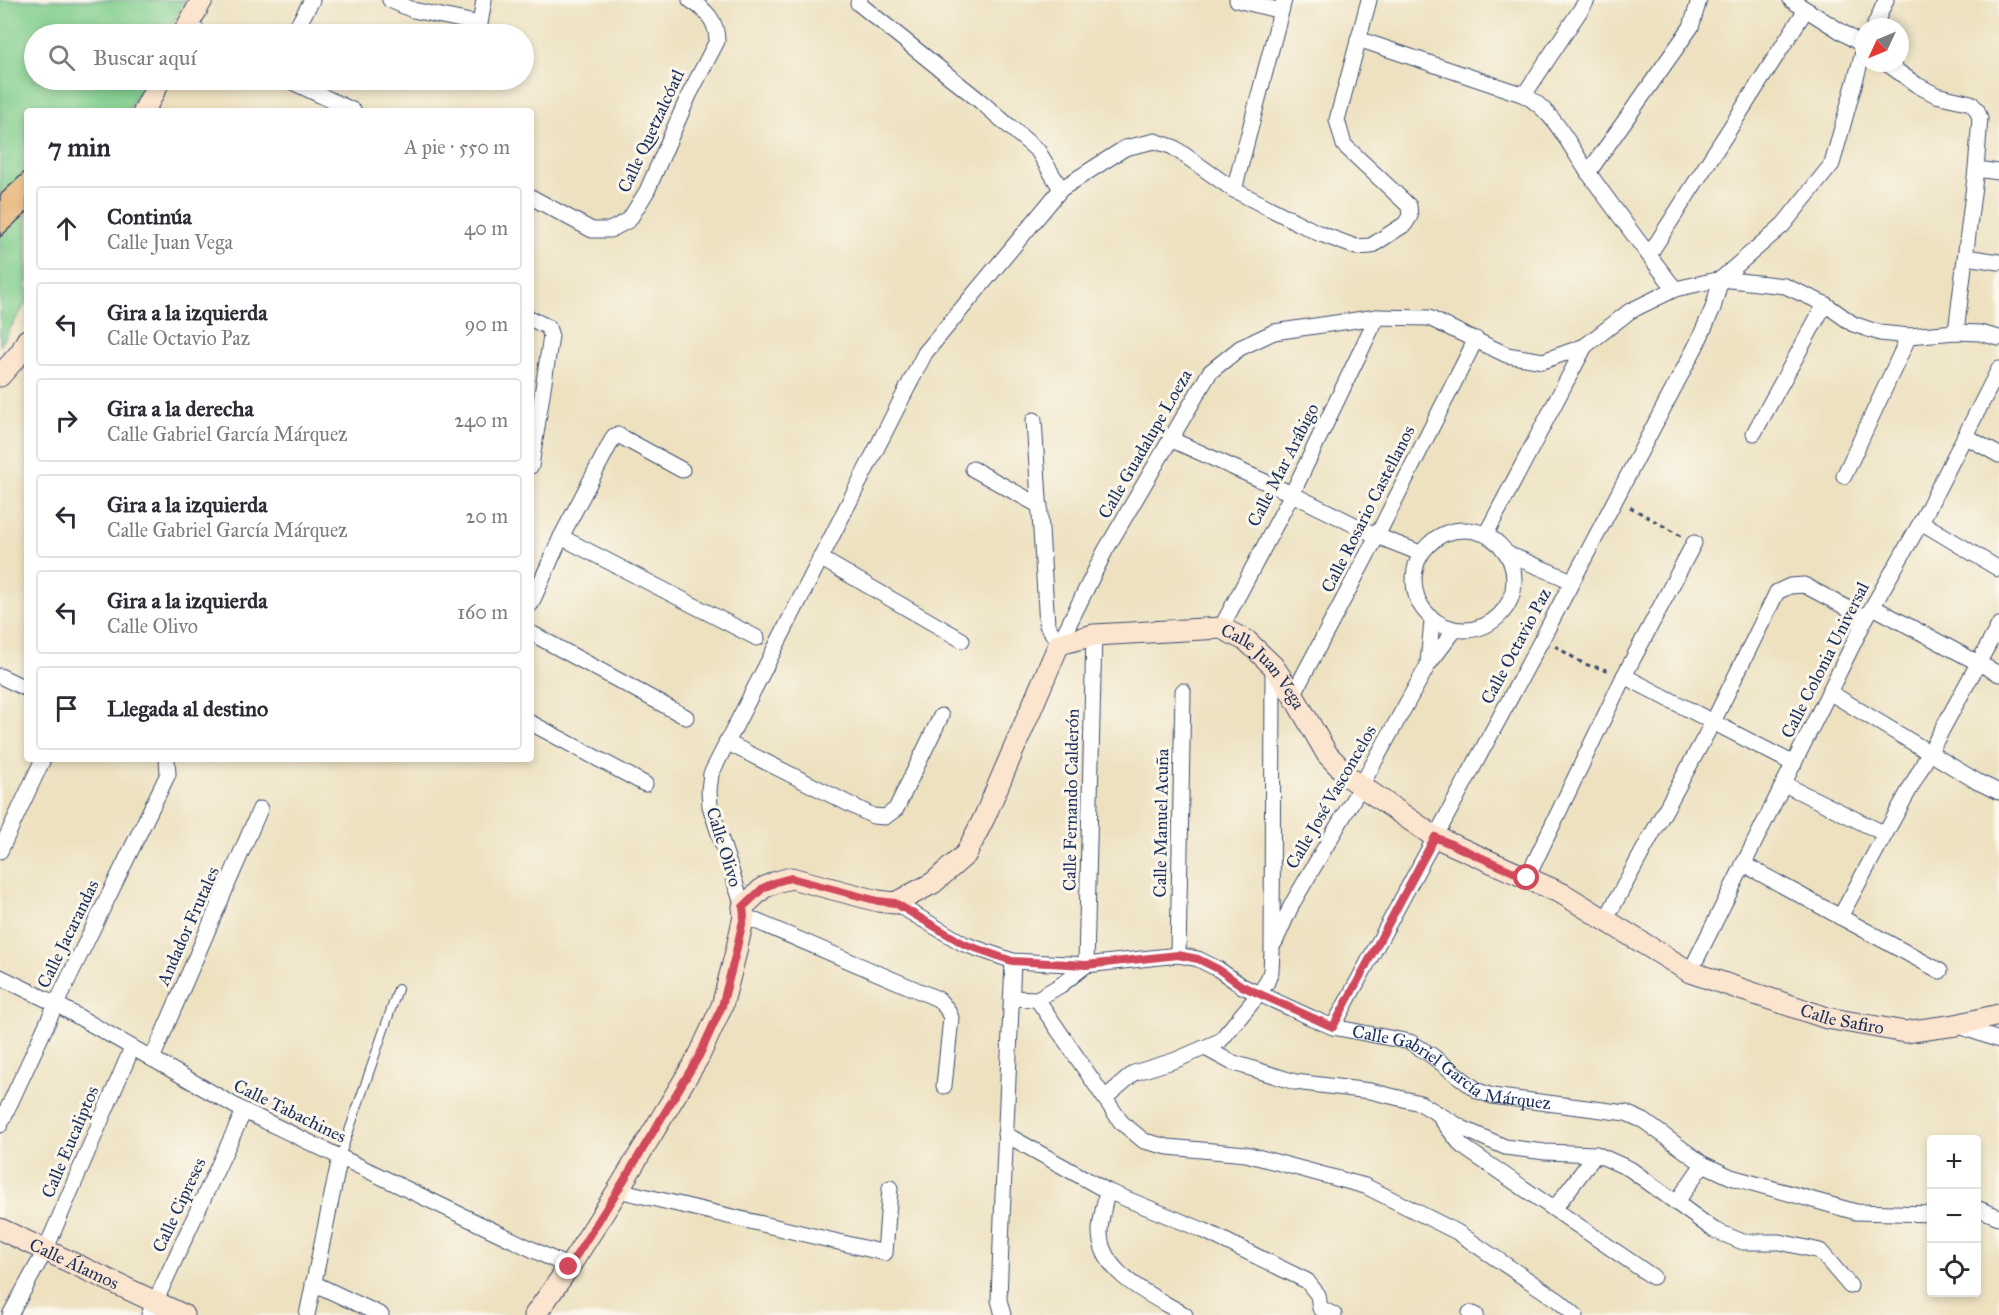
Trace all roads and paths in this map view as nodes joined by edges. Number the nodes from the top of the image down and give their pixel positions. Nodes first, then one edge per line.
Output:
1 (202, 0) edge
2 (312, 0) edge
3 (390, 0) edge
4 (484, 0) edge
5 (690, 0) edge
6 (860, 0) edge
7 (1237, 0) edge
8 (1369, 0) edge
9 (1587, 0) edge
10 (1699, 0) edge
11 (1791, 0) edge
12 (1886, 0) edge
13 (1283, 6) edge
14 (1805, 11) junction
15 (1878, 18) edge
16 (194, 24) edge
17 (299, 24) edge
18 (1358, 39) junction
19 (1855, 42) edge
20 (1857, 72) edge
21 (1899, 72) edge
22 (155, 90) edge
23 (309, 90) edge
24 (1524, 95) junction
25 (146, 108) edge
26 (348, 108) edge
27 (1976, 169) junction
28 (1999, 172) edge
29 (1588, 173) junction
30 (1061, 189) junction
31 (1234, 190) junction
32 (534, 199) edge
33 (1649, 255) junction
34 (1966, 257) junction
35 (1999, 262) edge
36 (1721, 279) junction
37 (1675, 289) junction
38 (1825, 304) junction
39 (1377, 317) junction
40 (534, 320) edge
41 (1956, 332) junction
42 (1909, 336) junction
43 (1999, 338) edge
44 (1476, 339) junction
45 (24, 346) edge
46 (1585, 346) junction
47 (1999, 369) edge
48 (0, 376) edge
49 (1034, 420) dead end
50 (1754, 433) dead end
51 (1965, 436) junction
52 (1170, 439) junction
53 (534, 446) edge
54 (1999, 455) edge
55 (682, 470) dead end
56 (973, 470) dead end
57 (1844, 476) dead end
58 (1292, 494) junction
59 (1615, 498) junction
60 (1040, 506) junction
61 (1921, 522) junction
62 (1486, 534) junction
63 (1377, 536) junction
64 (561, 537) junction
65 (1694, 543) joint
66 (1420, 553) junction
67 (1508, 554) junction
68 (820, 558) junction
69 (1999, 568) edge
70 (1572, 581) junction
71 (534, 597) edge
72 (1870, 612) junction
73 (1432, 621) junction
74 (1999, 625) edge
75 (1221, 628) junction
76 (1454, 631) junction
77 (534, 635) edge
78 (1094, 635) junction
79 (757, 638) dead end
80 (1542, 639) junction
81 (962, 640) dead end
82 (1059, 644) junction
83 (1979, 663) junction
84 (1428, 665) junction
85 (1273, 666) junction
86 (1999, 674) edge
87 (0, 676) edge
88 (1624, 676) junction
89 (24, 688) edge
90 (1183, 691) dead end
91 (1829, 692) junction
92 (1293, 695) junction
93 (941, 716) dead end
94 (686, 717) dead end
95 (1713, 722) junction
96 (534, 725) edge
97 (726, 742) junction
98 (1929, 753) junction
99 (42, 762) edge
100 (168, 762) edge
101 (1794, 764) junction
102 (645, 784) dead end
103 (1784, 784) junction
104 (1361, 786) junction
105 (1999, 792) edge
106 (260, 809) dead end
107 (1885, 834) junction
108 (1435, 837) junction
109 (0, 851) edge
110 (1743, 864) junction
111 (1527, 878) junction
112 (895, 903) junction
113 (743, 912) junction
114 (1840, 916) junction
115 (1606, 919) junction
116 (1272, 951) junction
117 (1178, 955) junction
118 (1012, 961) junction
119 (1086, 965) junction
120 (1940, 971) dead end
121 (1690, 972) junction
122 (0, 977) edge
123 (398, 988) dead end
124 (1260, 994) junction
125 (1011, 998) junction
126 (1037, 999) junction
127 (56, 1004) junction
128 (1999, 1015) edge
129 (1956, 1025) junction
130 (1333, 1027) junction
131 (1999, 1040) edge
132 (132, 1048) junction
133 (1205, 1048) junction
134 (152, 1059) junction
135 (944, 1086) dead end
136 (1105, 1098) junction
137 (244, 1111) junction
138 (1439, 1115) junction
139 (0, 1125) edge
140 (1005, 1134) junction
141 (1596, 1154) junction
142 (340, 1157) junction
143 (1703, 1164) junction
144 (890, 1188) dead end
145 (618, 1190) junction
146 (1107, 1191) junction
147 (1676, 1203) junction
148 (1554, 1209) junction
149 (1981, 1210) edge
150 (1927, 1214) edge
151 (1999, 1217) edge
152 (0, 1229) edge
153 (45, 1251) junction
154 (569, 1267) junction
155 (1653, 1277) dead end
156 (313, 1283) junction
157 (1850, 1286) dead end
158 (152, 1309) edge
159 (1324, 1313) edge
160 (10, 1315) edge
161 (183, 1315) edge
162 (307, 1315) edge
163 (381, 1315) edge
164 (535, 1315) edge
165 (1002, 1315) edge
166 (1185, 1315) edge
167 (1575, 1315) edge

1 - 16 street
2 - 17 street
3 - 4 street
5 - 32 street, Calle Quetzalcóatl
6 - 30 street
7 - 13 street
8 - 18 street
9 - 24 street
10 - 29 street
11 - 14 street
12 - 15 street
13 - 31 street
14 - 19 street
14 - 33 street
18 - 24 street
18 - 31 street
20 - 36 street
21 - 27 street
22 - 25 street
23 - 26 street
24 - 29 street
27 - 28 street
27 - 34 street
29 - 33 street
30 - 31 street
30 - 68 street
33 - 37 street
34 - 35 street
34 - 41 street
36 - 37 street, Calle Guadalupe Loeza
36 - 38 street
36 - 59 street, Calle Octavio Paz
37 - 46 street, Calle Guadalupe Loeza
38 - 42 street
38 - 50 street
39 - 44 street, Calle Guadalupe Loeza
39 - 52 street, Calle Guadalupe Loeza
39 - 58 street, Calle Mar Arábigo
40 - 53 street
41 - 42 street
41 - 43 street
42 - 57 street
44 - 46 street, Calle Guadalupe Loeza
44 - 63 street, Calle Rosario Castellanos
45 - 48 street
46 - 62 street
47 - 51 street, Calle Colonia Universal
49 - 60 street
51 - 54 street
51 - 61 street, Calle Colonia Universal
52 - 58 street
52 - 82 street, Calle Guadalupe Loeza
55 - 64 street
56 - 60 street
58 - 63 street
58 - 75 street, Calle Mar Arábigo
59 - 65 path
59 - 70 street, Calle Octavio Paz
60 - 82 street
61 - 69 street
61 - 72 street, Calle Colonia Universal
62 - 66 street
62 - 67 street
63 - 66 street
63 - 92 street, Calle Rosario Castellanos
64 - 71 street
64 - 79 street
65 - 88 street
66 - 73 street
67 - 70 street
67 - 76 street
68 - 81 street
68 - 97 street
70 - 80 street, Calle Octavio Paz
72 - 83 street
72 - 91 street, Calle Colonia Universal
72 - 95 street
73 - 76 street
73 - 84 street, Calle José Vasconcelos
74 - 83 street
75 - 78 street, Calle Juan Vega
75 - 85 street, Calle Juan Vega
76 - 84 street, Calle José Vasconcelos
77 - 94 street
78 - 82 street, Calle Juan Vega
78 - 119 street, Calle Fernando Calderón
80 - 88 path
80 - 108 street, Calle Octavio Paz
82 - 112 street
83 - 86 street
83 - 98 street
84 - 104 street, Calle José Vasconcelos
85 - 92 street, Calle Juan Vega
85 - 116 street
87 - 89 street
88 - 95 street
88 - 111 street
90 - 117 street, Calle Manuel Acuña
91 - 98 street
91 - 101 street, Calle Colonia Universal
92 - 104 street, Calle Juan Vega
93 - 97 street
95 - 101 street
95 - 115 street
96 - 102 street
97 - 113 street, Calle Olivo
98 - 105 street
98 - 107 street
99 - 109 street
100 - 127 street, Calle Jacarandas
101 - 103 street, Calle Colonia Universal
103 - 107 street
103 - 110 street, Calle Colonia Universal
104 - 108 street, Calle Juan Vega
104 - 116 street, Calle José Vasconcelos
106 - 134 street, Andador Frutales
107 - 114 street
108 - 111 street, Calle Juan Vega
108 - 130 street, Calle Octavio Paz
110 - 114 street
110 - 121 street, Calle Colonia Universal
111 - 115 street, Calle Juan Vega
112 - 113 street, Calle Gabriel García Márquez
112 - 118 street, Calle Gabriel García Márquez
113 - 135 street
113 - 145 street
114 - 120 street
115 - 121 street, Calle Juan Vega
116 - 124 street
117 - 119 street, Calle Gabriel García Márquez
117 - 124 street, Calle Gabriel García Márquez
118 - 119 street, Calle Gabriel García Márquez
118 - 125 street
119 - 126 street
121 - 129 street, Calle Safiro
122 - 127 street, Calle Tabachines
123 - 142 lane
124 - 130 street, Calle Gabriel García Márquez
124 - 133 street
125 - 126 street
125 - 140 street
126 - 136 street
127 - 132 street, Calle Tabachines
127 - 139 street, Calle Jacarandas
128 - 129 street, Calle Safiro
129 - 131 street
130 - 143 street, Calle Gabriel García Márquez
132 - 134 street, Calle Tabachines
132 - 153 street, Calle Eucaliptos
133 - 136 street
133 - 138 street
134 - 137 street, Calle Tabachines
136 - 167 street
137 - 142 street, Calle Tabachines
137 - 158 street, Calle Cipreses
138 - 141 street
138 - 148 street
140 - 146 street
140 - 165 street
141 - 147 street
141 - 148 street
142 - 154 street, Calle Tabachines
142 - 156 street
143 - 147 street
143 - 150 street, Calle Gabriel García Márquez
144 - 145 street
145 - 154 street
146 - 159 street
146 - 166 street
147 - 157 street
148 - 155 street
149 - 151 street
152 - 153 street, Calle Álamos
153 - 158 street, Calle Álamos
153 - 160 street, Calle Eucaliptos
154 - 164 street
156 - 162 street
156 - 163 street
158 - 161 street, Calle Álamos

